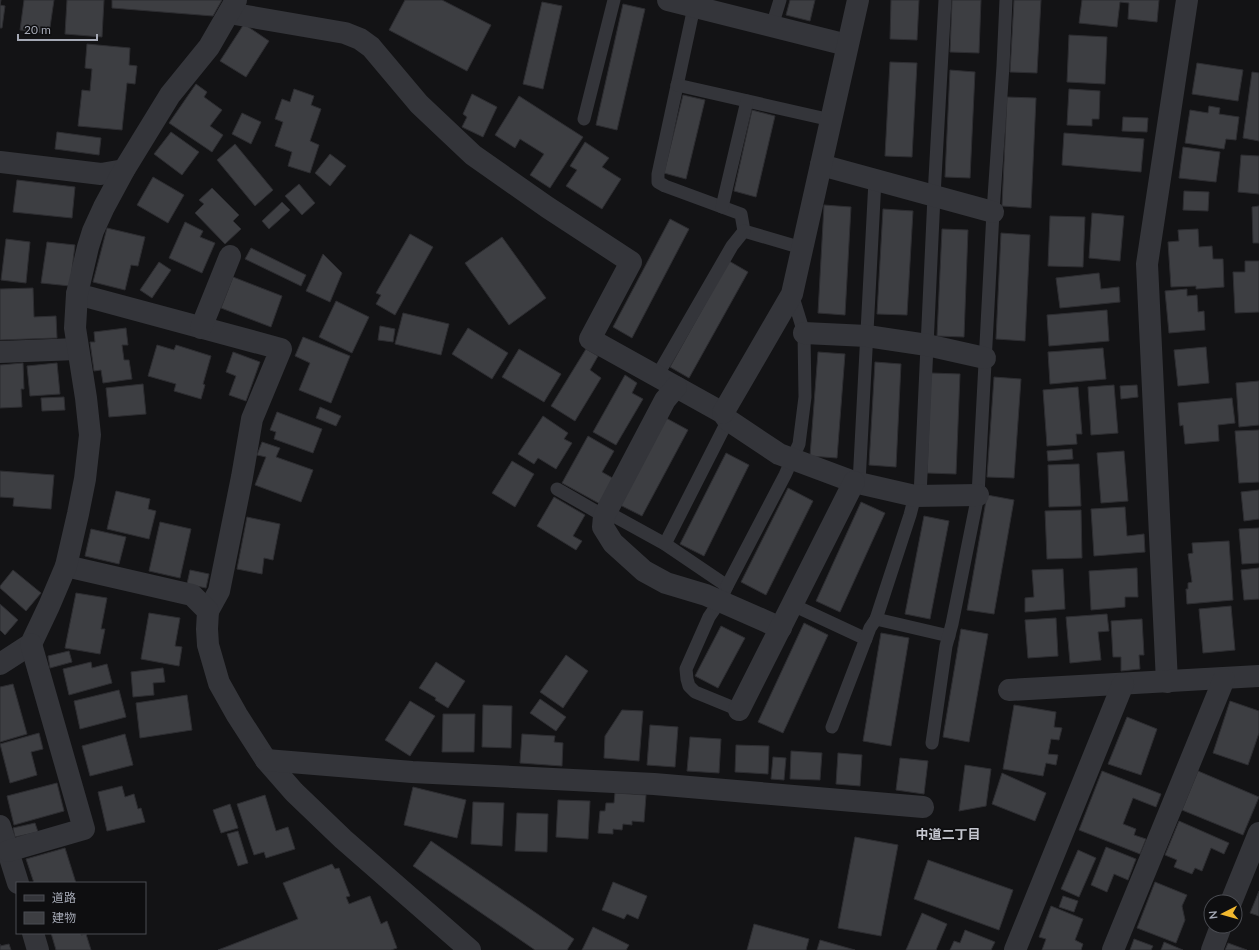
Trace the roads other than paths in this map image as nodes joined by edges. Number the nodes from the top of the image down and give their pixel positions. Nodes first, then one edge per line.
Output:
1 (614, 0) edge
2 (668, 0) edge
3 (780, 0) edge
4 (858, 0) edge
5 (945, 0) edge
6 (1006, 0) edge
7 (1187, 0) edge
8 (706, 6) edge
9 (233, 7) edge
10 (772, 26) junction
11 (847, 45) junction
12 (677, 85) junction
13 (747, 101) junction
14 (584, 119) dead end
15 (831, 120) junction
16 (0, 162) edge
17 (821, 165) junction
18 (124, 170) junction
19 (876, 180) junction
20 (934, 196) junction
21 (722, 207) junction
22 (992, 212) junction
23 (744, 231) junction
24 (802, 248) junction
25 (230, 256) dead end
26 (77, 294) junction
27 (792, 294) junction
28 (201, 328) junction
29 (804, 333) junction
30 (867, 336) junction
31 (927, 345) junction
32 (77, 349) junction
33 (0, 352) edge
34 (985, 358) junction
35 (657, 376) junction
36 (676, 387) junction
37 (726, 416) junction
38 (792, 460) junction
39 (856, 483) junction
40 (557, 489) dead end
41 (978, 495) junction
42 (917, 496) junction
43 (606, 514) junction
44 (665, 544) junction
45 (66, 566) junction
46 (723, 594) junction
47 (793, 606) junction
48 (208, 611) junction
49 (876, 619) junction
50 (781, 628) junction
51 (949, 636) junction
52 (866, 639) junction
53 (31, 644) junction
54 (0, 664) edge
55 (1259, 676) edge
56 (1224, 679) junction
57 (1167, 682) junction
58 (1123, 684) junction
59 (1009, 690) dead end
60 (739, 710) joint
61 (832, 727) dead end
62 (932, 743) dead end
63 (266, 760) junction
64 (923, 806) dead end
65 (0, 826) edge
66 (1259, 833) edge
67 (8, 851) junction
68 (18, 882) edge
69 (1234, 894) edge
70 (33, 934) edge
71 (1218, 934) edge
72 (38, 950) edge
73 (470, 950) edge
74 (1015, 950) edge
75 (1113, 950) edge
76 (1212, 950) edge

1 - 14 lane
2 - 8 street
3 - 10 lane
4 - 11 street
5 - 20 lane
6 - 22 lane
7 - 57 street
8 - 10 street
8 - 12 lane
9 - 18 street
9 - 35 street
10 - 11 street
11 - 15 street
12 - 13 lane
12 - 21 lane
13 - 15 lane
13 - 21 lane
15 - 17 street
16 - 18 street
17 - 19 street
17 - 24 street
18 - 26 street
19 - 20 street
19 - 30 lane
20 - 22 street
20 - 31 lane
21 - 23 lane
22 - 34 lane
23 - 24 lane
23 - 35 lane
24 - 27 street
25 - 28 street
26 - 28 street
26 - 32 street
27 - 29 lane
27 - 37 street
28 - 48 street
29 - 30 street
29 - 38 lane
30 - 31 street
30 - 39 lane
31 - 34 street
31 - 42 lane
32 - 33 street
32 - 45 street
34 - 41 lane
35 - 36 street
36 - 37 street
36 - 43 street
37 - 38 street
37 - 44 lane
38 - 39 street
38 - 46 lane
39 - 42 street
39 - 47 street
40 - 43 lane
41 - 42 street
41 - 51 lane
42 - 49 lane
43 - 44 lane
43 - 46 street
44 - 46 lane
45 - 48 street
45 - 53 street
46 - 50 street
46 - 60 lane
47 - 50 street
47 - 52 lane
48 - 63 street
49 - 51 lane
49 - 52 lane
50 - 60 street
51 - 62 lane
52 - 61 lane
53 - 54 street
53 - 67 street
55 - 56 street
56 - 57 street
56 - 75 street
57 - 58 street
58 - 59 street
58 - 74 street
63 - 64 street
63 - 73 street
65 - 67 street
66 - 69 street
67 - 68 street
70 - 72 street
71 - 76 street

